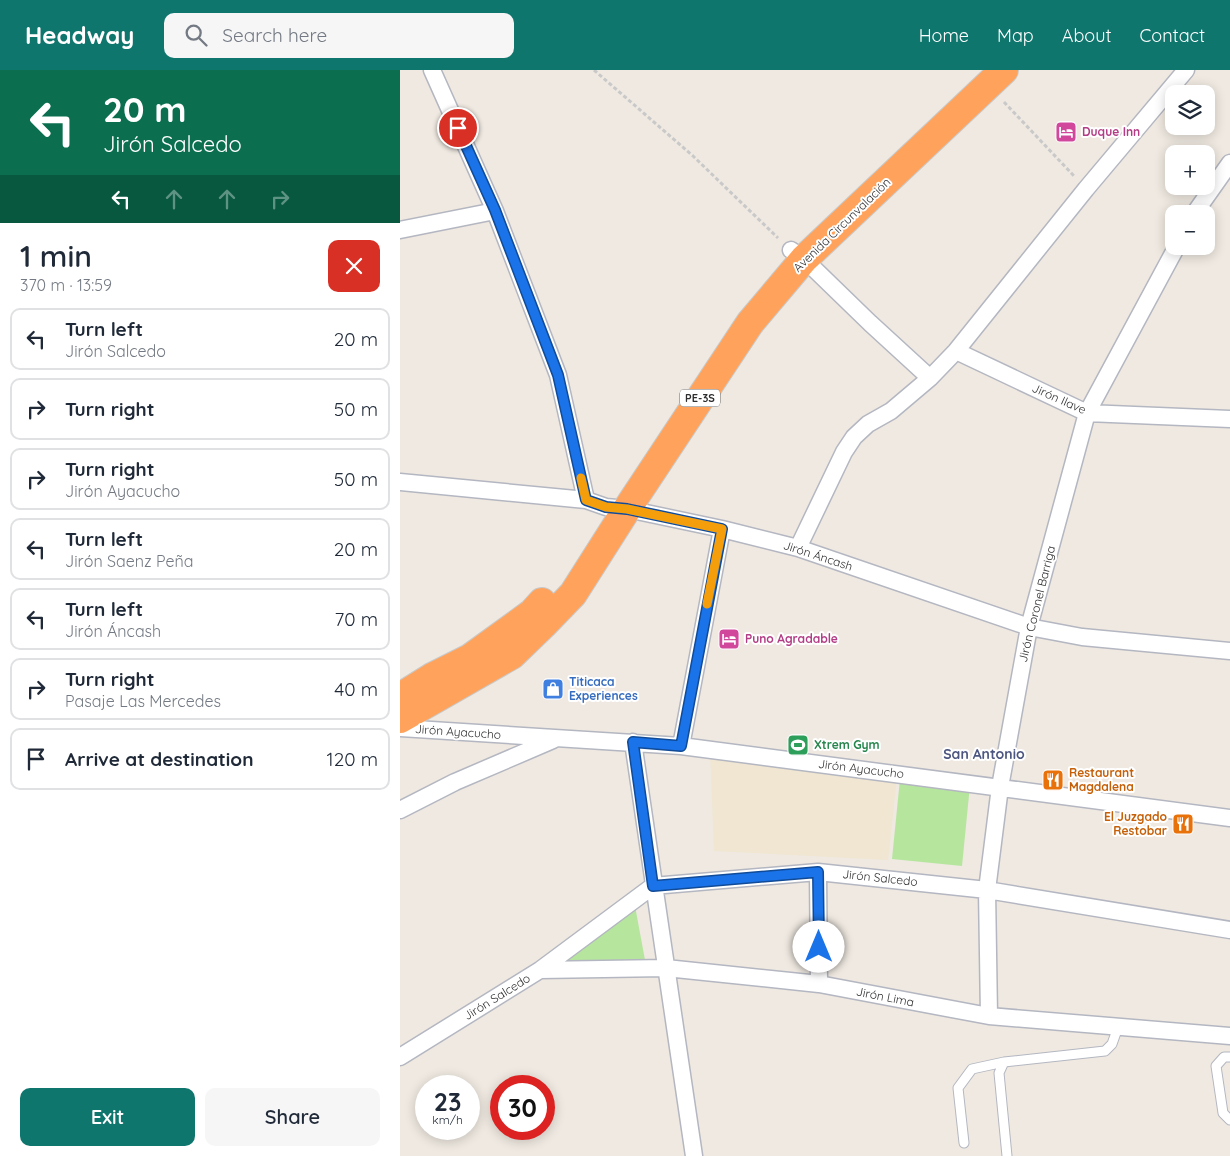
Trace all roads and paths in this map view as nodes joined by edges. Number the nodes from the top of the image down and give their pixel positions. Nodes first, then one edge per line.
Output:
1 (432, 70) edge
2 (594, 70) edge
3 (1186, 70) edge
4 (990, 75) edge
5 (1230, 162) edge
6 (1086, 189) junction
7 (1200, 205) edge
8 (495, 210) junction
9 (400, 230) edge
10 (797, 255) junction
11 (1172, 255) edge
12 (956, 350) junction
13 (930, 378) junction
14 (1087, 413) junction
15 (1230, 419) edge
16 (400, 482) edge
17 (607, 505) junction
18 (722, 529) junction
19 (798, 548) junction
20 (1029, 627) junction
21 (1230, 651) edge
22 (400, 697) edge
23 (400, 720) edge
24 (400, 728) edge
25 (557, 738) junction
26 (633, 742) junction
27 (681, 746) junction
28 (1000, 787) junction
29 (400, 810) edge
30 (1230, 818) edge
31 (818, 872) junction
32 (653, 886) junction
33 (986, 890) junction
34 (1230, 930) edge
35 (666, 968) junction
36 (540, 970) junction
37 (819, 984) junction
38 (989, 1016) junction
39 (1118, 1027) junction
40 (1230, 1036) edge
41 (400, 1057) edge
42 (1230, 1057) edge
43 (1004, 1062) junction
44 (1230, 1120) edge
45 (964, 1143) dead end
46 (694, 1156) edge
47 (1007, 1156) edge

1 - 8 street
2 - 10 path
3 - 6 street
4 - 6 path
4 - 10 highway, Avenida Circunvalación / PE-3S
5 - 7 street
6 - 12 street
8 - 9 street
8 - 17 street
10 - 13 street
10 - 17 highway, Avenida Circunvalación / PE-3S
11 - 14 street, Jirón Coronel Barriga
12 - 13 street
12 - 14 street, Jirón Ilave
13 - 19 street
14 - 15 street, Jirón Ilave
14 - 20 street, Jirón Coronel Barriga
16 - 17 street, Jirón Áncash
17 - 18 street, Jirón Áncash
17 - 22 highway, Avenida Circunvalación / PE-3S
17 - 23 highway, Avenida Circunvalación / PE-3S
18 - 19 street, Jirón Áncash
18 - 27 street
19 - 20 street, Jirón Áncash
20 - 21 street, Jirón Áncash
20 - 28 street, Jirón Coronel Barriga
24 - 25 street, Jirón Ayacucho
25 - 26 street, Jirón Ayacucho
25 - 29 street
26 - 27 street, Jirón Ayacucho
26 - 32 street
27 - 28 street, Jirón Ayacucho
28 - 30 street, Jirón Ayacucho
28 - 33 street, Jirón Coronel Barriga
31 - 32 street, Jirón Salcedo
31 - 33 street, Jirón Salcedo
31 - 37 street
32 - 35 street
32 - 36 street, Jirón Salcedo
33 - 34 street, Jirón Salcedo
33 - 38 street, Jirón Coronel Barriga
35 - 36 street, Jirón Lima
35 - 37 street, Jirón Lima
35 - 46 street
36 - 41 street, Jirón Salcedo
37 - 38 street, Jirón Lima
38 - 39 street, Jirón Lima
39 - 40 street, Jirón Lima
39 - 43 lane
42 - 44 lane
43 - 45 lane
43 - 47 lane

